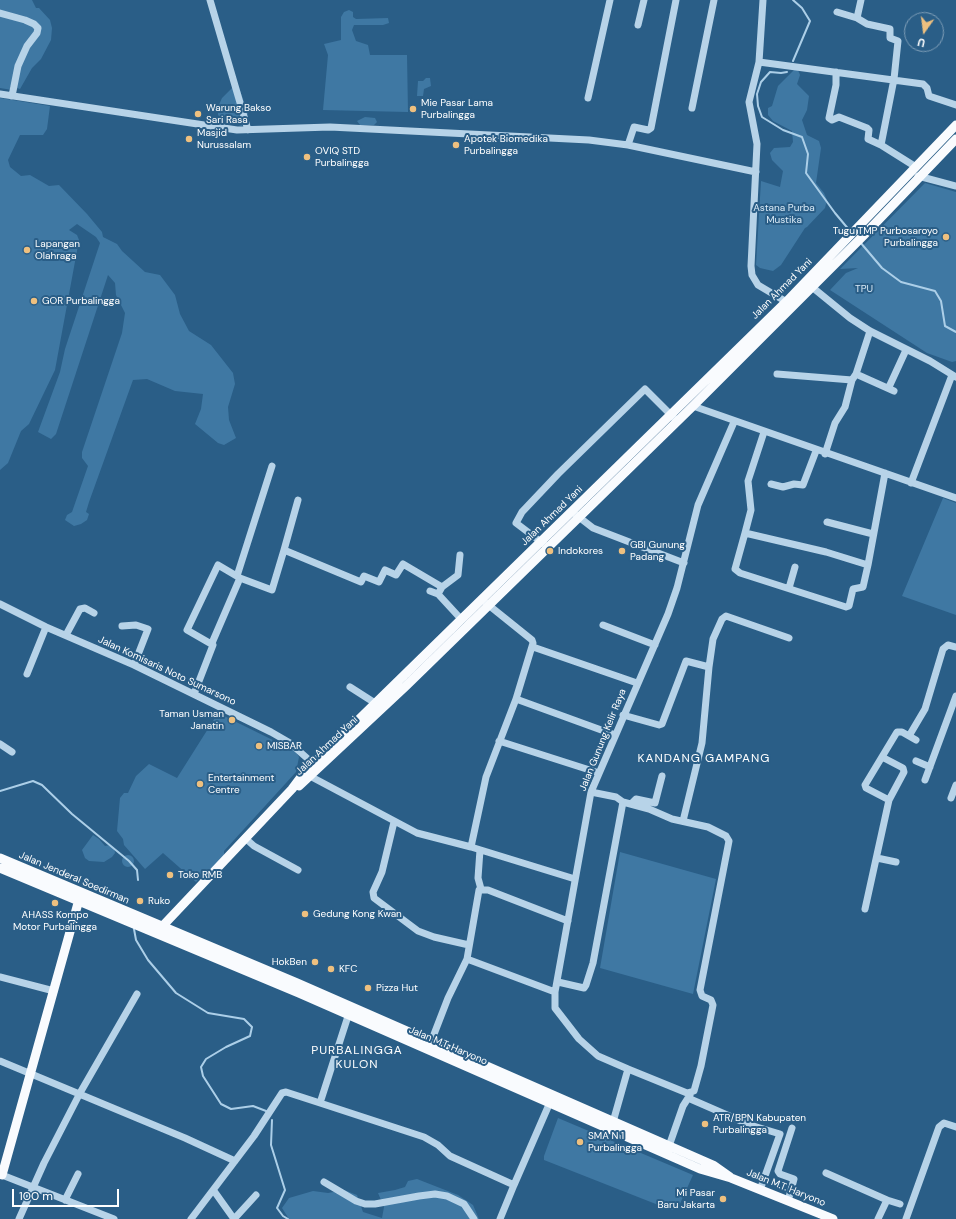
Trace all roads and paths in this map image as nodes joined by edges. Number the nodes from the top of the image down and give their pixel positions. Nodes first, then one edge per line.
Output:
1 (210, 0) edge
2 (610, 0) edge
3 (644, 0) edge
4 (676, 0) edge
5 (714, 0) edge
6 (763, 0) edge
7 (861, 0) edge
8 (837, 12) dead end
9 (0, 13) edge
10 (857, 18) junction
11 (638, 25) dead end
12 (759, 62) junction
13 (836, 72) junction
14 (894, 79) junction
15 (0, 94) edge
16 (12, 96) junction
17 (588, 98) dead end
18 (956, 105) edge
19 (692, 108) dead end
20 (956, 125) edge
21 (248, 130) junction
22 (956, 140) edge
23 (628, 145) junction
24 (881, 145) junction
25 (913, 170) junction
26 (756, 172) junction
27 (920, 176) junction
28 (956, 186) edge
29 (812, 288) junction
30 (790, 304) junction
31 (870, 331) junction
32 (906, 350) junction
33 (777, 374) dead end
34 (954, 376) edge
35 (854, 377) junction
36 (693, 406) junction
37 (674, 418) junction
38 (734, 422) junction
39 (764, 432) junction
40 (816, 451) junction
41 (825, 454) junction
42 (272, 466) dead end
43 (885, 473) junction
44 (911, 483) junction
45 (771, 484) dead end
46 (956, 498) edge
47 (298, 500) dead end
48 (576, 514) junction
49 (827, 522) dead end
50 (745, 533) junction
51 (873, 534) junction
52 (543, 546) junction
53 (284, 550) junction
54 (460, 555) dead end
55 (684, 563) junction
56 (868, 565) junction
57 (795, 567) dead end
58 (239, 577) junction
59 (789, 588) junction
60 (430, 590) dead end
61 (440, 591) junction
62 (486, 602) junction
63 (0, 604) edge
64 (94, 613) dead end
65 (461, 619) junction
66 (603, 625) dead end
67 (122, 626) dead end
68 (46, 627) junction
69 (66, 634) junction
70 (789, 638) dead end
71 (212, 643) junction
72 (655, 645) junction
73 (533, 647) junction
74 (956, 647) edge
75 (134, 665) junction
76 (709, 667) junction
77 (27, 674) dead end
78 (637, 683) junction
79 (350, 687) dead end
80 (194, 694) junction
81 (956, 696) edge
82 (516, 699) junction
83 (375, 703) junction
84 (623, 715) junction
85 (615, 735) junction
86 (909, 736) junction
87 (916, 740) dead end
88 (499, 741) junction
89 (0, 744) edge
90 (12, 752) dead end
91 (882, 757) junction
92 (916, 761) dead end
93 (316, 766) junction
94 (930, 767) junction
95 (307, 774) junction
96 (599, 774) junction
97 (662, 776) dead end
98 (925, 780) dead end
99 (956, 785) edge
100 (593, 788) junction
101 (951, 798) dead end
102 (889, 800) junction
103 (623, 802) junction
104 (633, 802) junction
105 (684, 818) junction
106 (394, 822) junction
107 (245, 838) junction
108 (471, 847) junction
109 (480, 850) junction
110 (0, 858) edge
111 (877, 858) junction
112 (896, 862) dead end
113 (0, 868) edge
114 (298, 870) dead end
115 (574, 878) junction
116 (481, 889) junction
117 (80, 897) junction
118 (866, 909) dead end
119 (568, 921) junction
120 (159, 930) junction
121 (469, 945) junction
122 (467, 959) junction
123 (0, 977) edge
124 (558, 982) junction
125 (54, 991) junction
126 (555, 992) junction
127 (137, 994) dead end
128 (350, 1011) junction
129 (431, 1042) junction
130 (0, 1060) edge
131 (628, 1069) junction
132 (31, 1073) junction
133 (80, 1094) junction
134 (690, 1095) junction
135 (551, 1099) junction
136 (320, 1103) junction
137 (613, 1122) junction
138 (956, 1127) edge
139 (792, 1128) dead end
140 (669, 1146) junction
141 (235, 1161) junction
142 (826, 1173) dead end
143 (1, 1174) edge
144 (78, 1174) dead end
145 (731, 1178) junction
146 (324, 1182) dead end
147 (514, 1185) junction
148 (33, 1187) junction
149 (760, 1190) junction
150 (214, 1191) junction
151 (256, 1195) dead end
152 (65, 1200) junction
153 (887, 1200) junction
154 (788, 1201) junction
155 (900, 1204) dead end
156 (821, 1217) edge
157 (19, 1219) edge
158 (114, 1219) edge
159 (191, 1219) edge
160 (234, 1219) edge
161 (474, 1219) edge
162 (500, 1219) edge
163 (833, 1219) edge
164 (878, 1219) edge
165 (906, 1219) edge

1 - 21 street
2 - 17 street
3 - 11 street
4 - 23 street
5 - 19 street
6 - 12 street
7 - 10 street
8 - 10 street
9 - 16 street
10 - 14 street
12 - 13 street
12 - 26 street
13 - 14 street
13 - 24 street
14 - 18 street
14 - 24 street
15 - 16 street
16 - 21 street
20 - 25 main road, Jalan Ahmad Yani
21 - 23 street
22 - 27 main road, Jalan Ahmad Yani
23 - 26 street
24 - 25 street
25 - 27 street
25 - 30 main road, Jalan Ahmad Yani
26 - 30 street
27 - 28 street
27 - 29 main road, Jalan Ahmad Yani
29 - 30 main road, Jalan Ahmad Yani
29 - 31 street
30 - 36 main road, Jalan Ahmad Yani
30 - 37 main road, Jalan Ahmad Yani
31 - 32 street
31 - 35 street
32 - 34 street
32 - 35 street
33 - 35 street
34 - 44 street
35 - 41 street
36 - 37 main road, Jalan Ahmad Yani
36 - 38 street
37 - 48 main road, Jalan Ahmad Yani
37 - 52 street
38 - 39 street
38 - 55 street, Jalan Gunung Kelir Raya
39 - 40 street
39 - 50 street
40 - 41 street
40 - 45 street
41 - 43 street
42 - 58 street
43 - 44 street
43 - 51 street
44 - 46 street
47 - 53 street
48 - 52 main road, Jalan Ahmad Yani
48 - 55 street
49 - 51 street
50 - 56 street
50 - 59 street
51 - 56 street
52 - 62 main road, Jalan Ahmad Yani
53 - 58 street
53 - 61 street
54 - 61 street
55 - 72 street, Jalan Gunung Kelir Raya
56 - 59 street
57 - 59 street
58 - 71 street
58 - 71 street
60 - 61 street
61 - 65 street
62 - 65 main road, Jalan Ahmad Yani
62 - 73 street
62 - 93 main road, Jalan Ahmad Yani
63 - 68 street, Jalan Komisaris Noto Sumarsono
64 - 69 street
65 - 83 main road, Jalan Ahmad Yani
66 - 72 street
67 - 75 street
68 - 69 street, Jalan Komisaris Noto Sumarsono
68 - 77 street
69 - 75 street, Jalan Komisaris Noto Sumarsono
70 - 76 street
71 - 80 street
72 - 78 street, Jalan Gunung Kelir Raya
73 - 78 street
73 - 82 street
74 - 86 street
75 - 80 street, Jalan Komisaris Noto Sumarsono
76 - 84 street
76 - 105 street
78 - 84 street, Jalan Gunung Kelir Raya
79 - 83 street
80 - 93 street, Jalan Komisaris Noto Sumarsono
81 - 94 street
82 - 85 street
82 - 88 street
83 - 93 main road, Jalan Ahmad Yani
84 - 85 street, Jalan Gunung Kelir Raya
85 - 96 street, Jalan Gunung Kelir Raya
86 - 87 street
86 - 91 street
88 - 96 street
88 - 108 street
89 - 90 street
91 - 102 street
91 - 102 street
92 - 94 street
93 - 95 main road, Jalan Ahmad Yani
94 - 98 street
95 - 106 street
95 - 107 main road, Jalan Ahmad Yani
96 - 100 street, Jalan Gunung Kelir Raya
97 - 104 street
99 - 101 street
100 - 103 street
100 - 115 street, Jalan Gunung Kelir Raya
102 - 111 street
103 - 104 street
103 - 124 street
104 - 105 street
105 - 134 street
106 - 108 street
106 - 121 street
107 - 114 street
107 - 120 main road, Jalan Ahmad Yani
108 - 109 street
109 - 115 street
109 - 116 street
110 - 117 main road, Jalan Jenderal Soedirman
111 - 112 street
111 - 118 street
113 - 117 main road, Jalan Jenderal Soedirman
115 - 119 street, Jalan Gunung Kelir Raya
116 - 119 street
116 - 121 street
117 - 120 main road, Jalan Jenderal Soedirman
117 - 125 main road
119 - 124 street, Jalan Gunung Kelir Raya
120 - 128 main road, Jalan M.T. Haryono
121 - 122 street
122 - 126 street
122 - 129 street
123 - 125 street
124 - 126 street, Jalan Gunung Kelir Raya
125 - 132 main road
126 - 131 street, Jalan Gunung Kelir Raya
127 - 133 street
128 - 129 main road, Jalan M.T. Haryono
128 - 135 main road, Jalan M.T. Haryono
128 - 136 street
129 - 135 main road, Jalan M.T. Haryono
130 - 132 street
131 - 134 street, Jalan Gunung Kelir Raya
131 - 137 street
132 - 133 street
132 - 143 main road
133 - 141 street
133 - 148 street
134 - 140 street
134 - 149 street, Jalan Gunung Kelir Raya
135 - 137 main road, Jalan M.T. Haryono
135 - 145 main road, Jalan M.T. Haryono
135 - 147 street
136 - 141 street
136 - 147 street
137 - 140 main road, Jalan M.T. Haryono
138 - 165 street
139 - 154 street
140 - 145 main road, Jalan M.T. Haryono
141 - 150 street
142 - 153 street
143 - 148 street
144 - 152 street
145 - 149 main road, Jalan M.T. Haryono
146 - 161 street
147 - 162 street
148 - 152 street
148 - 157 street
149 - 154 main road, Jalan M.T. Haryono
150 - 159 street
150 - 160 street
151 - 160 street
152 - 158 street
153 - 155 street
153 - 164 street
154 - 156 main road, Jalan M.T. Haryono
156 - 163 main road, Jalan M.T. Haryono

